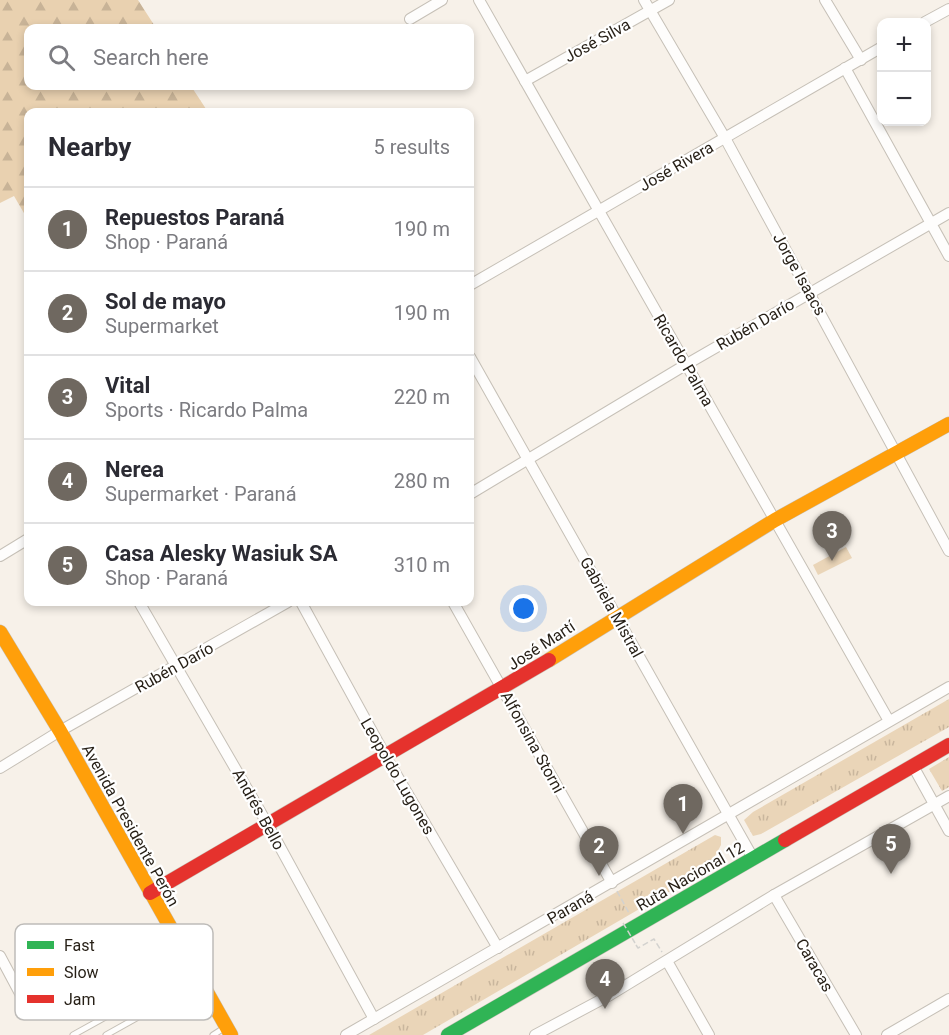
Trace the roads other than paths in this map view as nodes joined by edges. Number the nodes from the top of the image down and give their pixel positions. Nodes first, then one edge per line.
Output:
1 (442, 0) edge
2 (479, 0) edge
3 (644, 0) edge
4 (669, 0) edge
5 (825, 0) edge
6 (949, 9) edge
7 (651, 10) junction
8 (410, 19) dead end
9 (931, 19) edge
10 (877, 51) edge
11 (861, 60) junction
12 (845, 68) junction
13 (525, 81) junction
14 (725, 138) junction
15 (598, 212) junction
16 (949, 213) edge
17 (931, 223) junction
18 (949, 256) edge
19 (474, 283) edge
20 (810, 292) junction
21 (474, 364) edge
22 (687, 364) junction
23 (949, 424) edge
24 (896, 453) junction
25 (528, 459) junction
26 (474, 492) edge
27 (775, 520) junction
28 (24, 541) edge
29 (949, 551) edge
30 (0, 556) edge
31 (141, 606) edge
32 (281, 606) edge
33 (303, 606) edge
34 (455, 606) edge
35 (617, 616) junction
36 (0, 632) edge
37 (177, 666) junction
38 (949, 687) edge
39 (503, 689) junction
40 (889, 721) junction
41 (60, 730) junction
42 (949, 745) edge
43 (386, 757) junction
44 (913, 766) junction
45 (0, 768) edge
46 (949, 796) edge
47 (934, 805) junction
48 (728, 815) junction
49 (268, 825) junction
50 (949, 831) edge
51 (753, 858) junction
52 (612, 883) junction
53 (150, 893) junction
54 (774, 895) junction
55 (168, 924) edge
56 (498, 948) junction
57 (0, 956) edge
58 (667, 961) junction
59 (15, 984) edge
60 (949, 999) edge
61 (213, 1004) edge
62 (374, 1019) junction
63 (99, 1020) edge
64 (133, 1020) edge
65 (228, 1031) edge
66 (552, 1031) edge
67 (72, 1035) edge
68 (106, 1035) edge
69 (213, 1035) edge
70 (346, 1035) edge
71 (448, 1035) edge
72 (535, 1035) edge
73 (709, 1035) edge
74 (856, 1035) edge
75 (887, 1035) edge

1 - 8 street
2 - 13 street, Ricardo Palma
3 - 7 street, Jorge Isaacs
4 - 7 street, José Silva
5 - 11 street
6 - 9 street
7 - 13 street, José Silva
7 - 14 street, Jorge Isaacs
10 - 11 street, José Rivera
11 - 12 street, José Rivera
12 - 14 street, José Rivera
12 - 17 street
13 - 15 street, Ricardo Palma
14 - 15 street, José Rivera
14 - 20 street, Jorge Isaacs
15 - 19 street, José Rivera
15 - 22 street, Ricardo Palma
16 - 17 street, Rubén Darío
17 - 18 street
17 - 20 street, Rubén Darío
20 - 22 street, Rubén Darío
20 - 24 street, Jorge Isaacs
21 - 25 street, Gabriela Mistral
22 - 25 street, Rubén Darío
22 - 27 street, Ricardo Palma
23 - 24 main road, José Martí
24 - 27 main road, José Martí
24 - 29 street, Jorge Isaacs
25 - 26 street, Rubén Darío
25 - 35 street, Gabriela Mistral
27 - 35 main road, José Martí
27 - 40 street, Ricardo Palma
28 - 30 street
31 - 37 street, Andrés Bello
32 - 37 street, Rubén Darío
33 - 43 street, Leopoldo Lugones
34 - 39 street, Alfonsina Storni
35 - 39 main road, José Martí
35 - 48 street, Gabriela Mistral
36 - 41 main road, Avenida Presidente Perón
37 - 41 street, Rubén Darío
37 - 49 street, Andrés Bello
38 - 40 street, Paraná
39 - 43 main road, José Martí
39 - 52 street, Alfonsina Storni
40 - 48 street, Paraná
41 - 45 street, Rubén Darío
41 - 53 main road, Avenida Presidente Perón
42 - 44 main road, Ruta Nacional 12
43 - 49 main road, José Martí
43 - 56 street, Leopoldo Lugones
44 - 47 street
44 - 51 main road, Ruta Nacional 12
46 - 47 street
47 - 50 street
47 - 54 street
48 - 51 street, Gabriela Mistral
48 - 52 street, Paraná
49 - 53 main road, José Martí
49 - 62 street, Andrés Bello
51 - 71 main road, Ruta Nacional 12
52 - 56 street, Paraná
53 - 55 main road, Avenida Presidente Perón
54 - 58 street
54 - 74 street, Caracas
56 - 62 street, Paraná
57 - 59 street
58 - 66 street
58 - 73 street
60 - 75 street
61 - 65 main road, Avenida Presidente Perón
62 - 70 street, Paraná
63 - 67 lane
64 - 68 lane
65 - 69 lane
66 - 72 street

